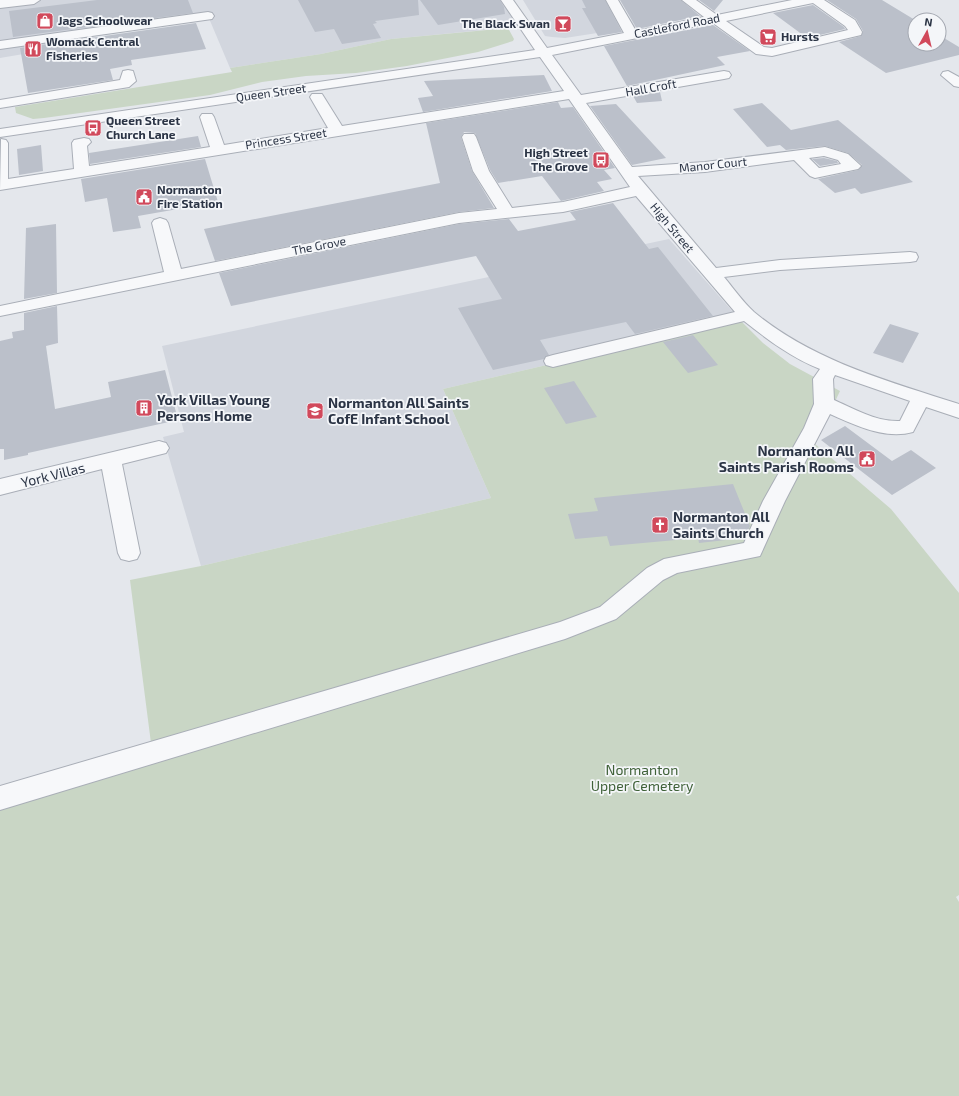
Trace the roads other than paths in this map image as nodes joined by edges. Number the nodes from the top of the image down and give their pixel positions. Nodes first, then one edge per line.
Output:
1 (34, 0) edge
2 (507, 0) edge
3 (612, 0) edge
4 (688, 0) edge
5 (811, 0) edge
6 (816, 0) edge
7 (0, 4) edge
8 (208, 16) dead end
9 (717, 18) junction
10 (632, 35) junction
11 (0, 45) edge
12 (543, 53) junction
13 (128, 74) dead end
14 (724, 75) dead end
15 (317, 97) dead end
16 (575, 97) junction
17 (0, 104) edge
18 (0, 112) edge
19 (207, 117) dead end
20 (337, 131) junction
21 (1, 136) edge
22 (469, 137) dead end
23 (84, 142) dead end
24 (218, 150) junction
25 (798, 155) dead end
26 (82, 172) junction
27 (628, 172) junction
28 (0, 179) edge
29 (0, 185) edge
30 (640, 190) junction
31 (507, 212) junction
32 (160, 223) dead end
33 (910, 257) dead end
34 (711, 274) junction
35 (174, 276) junction
36 (0, 311) edge
37 (747, 315) junction
38 (553, 361) dead end
39 (832, 366) junction
40 (921, 399) junction
41 (824, 404) junction
42 (959, 411) edge
43 (159, 448) dead end
44 (106, 462) junction
45 (0, 487) edge
46 (129, 553) dead end
47 (0, 798) edge

1 - 7 street
2 - 12 street, High Street
3 - 10 street
4 - 9 street
5 - 9 street, Castleford Road
6 - 9 street
8 - 11 street
9 - 10 street, Castleford Road
10 - 12 street, Castleford Road
12 - 16 street, High Street
12 - 21 street, Queen Street
13 - 17 street
14 - 16 street, Hall Croft
15 - 20 street
16 - 20 street, Princess Street
16 - 27 street, High Street
18 - 21 street
19 - 24 street
20 - 24 street, Princess Street
21 - 28 street
22 - 31 street
23 - 26 street
24 - 26 street, Princess Street
25 - 27 street, Manor Court
26 - 29 street, Princess Street
27 - 30 street, High Street
28 - 29 street
30 - 31 street, The Grove
30 - 34 street, High Street
31 - 35 street, The Grove
32 - 35 street
33 - 34 street
34 - 37 street, High Street
35 - 36 street, The Grove
37 - 38 street
37 - 39 street, High Street
39 - 40 street, High Street
39 - 41 street
40 - 41 street
40 - 42 street, High Street
41 - 47 street
43 - 44 street, York Villas
44 - 45 street, York Villas
44 - 46 street

